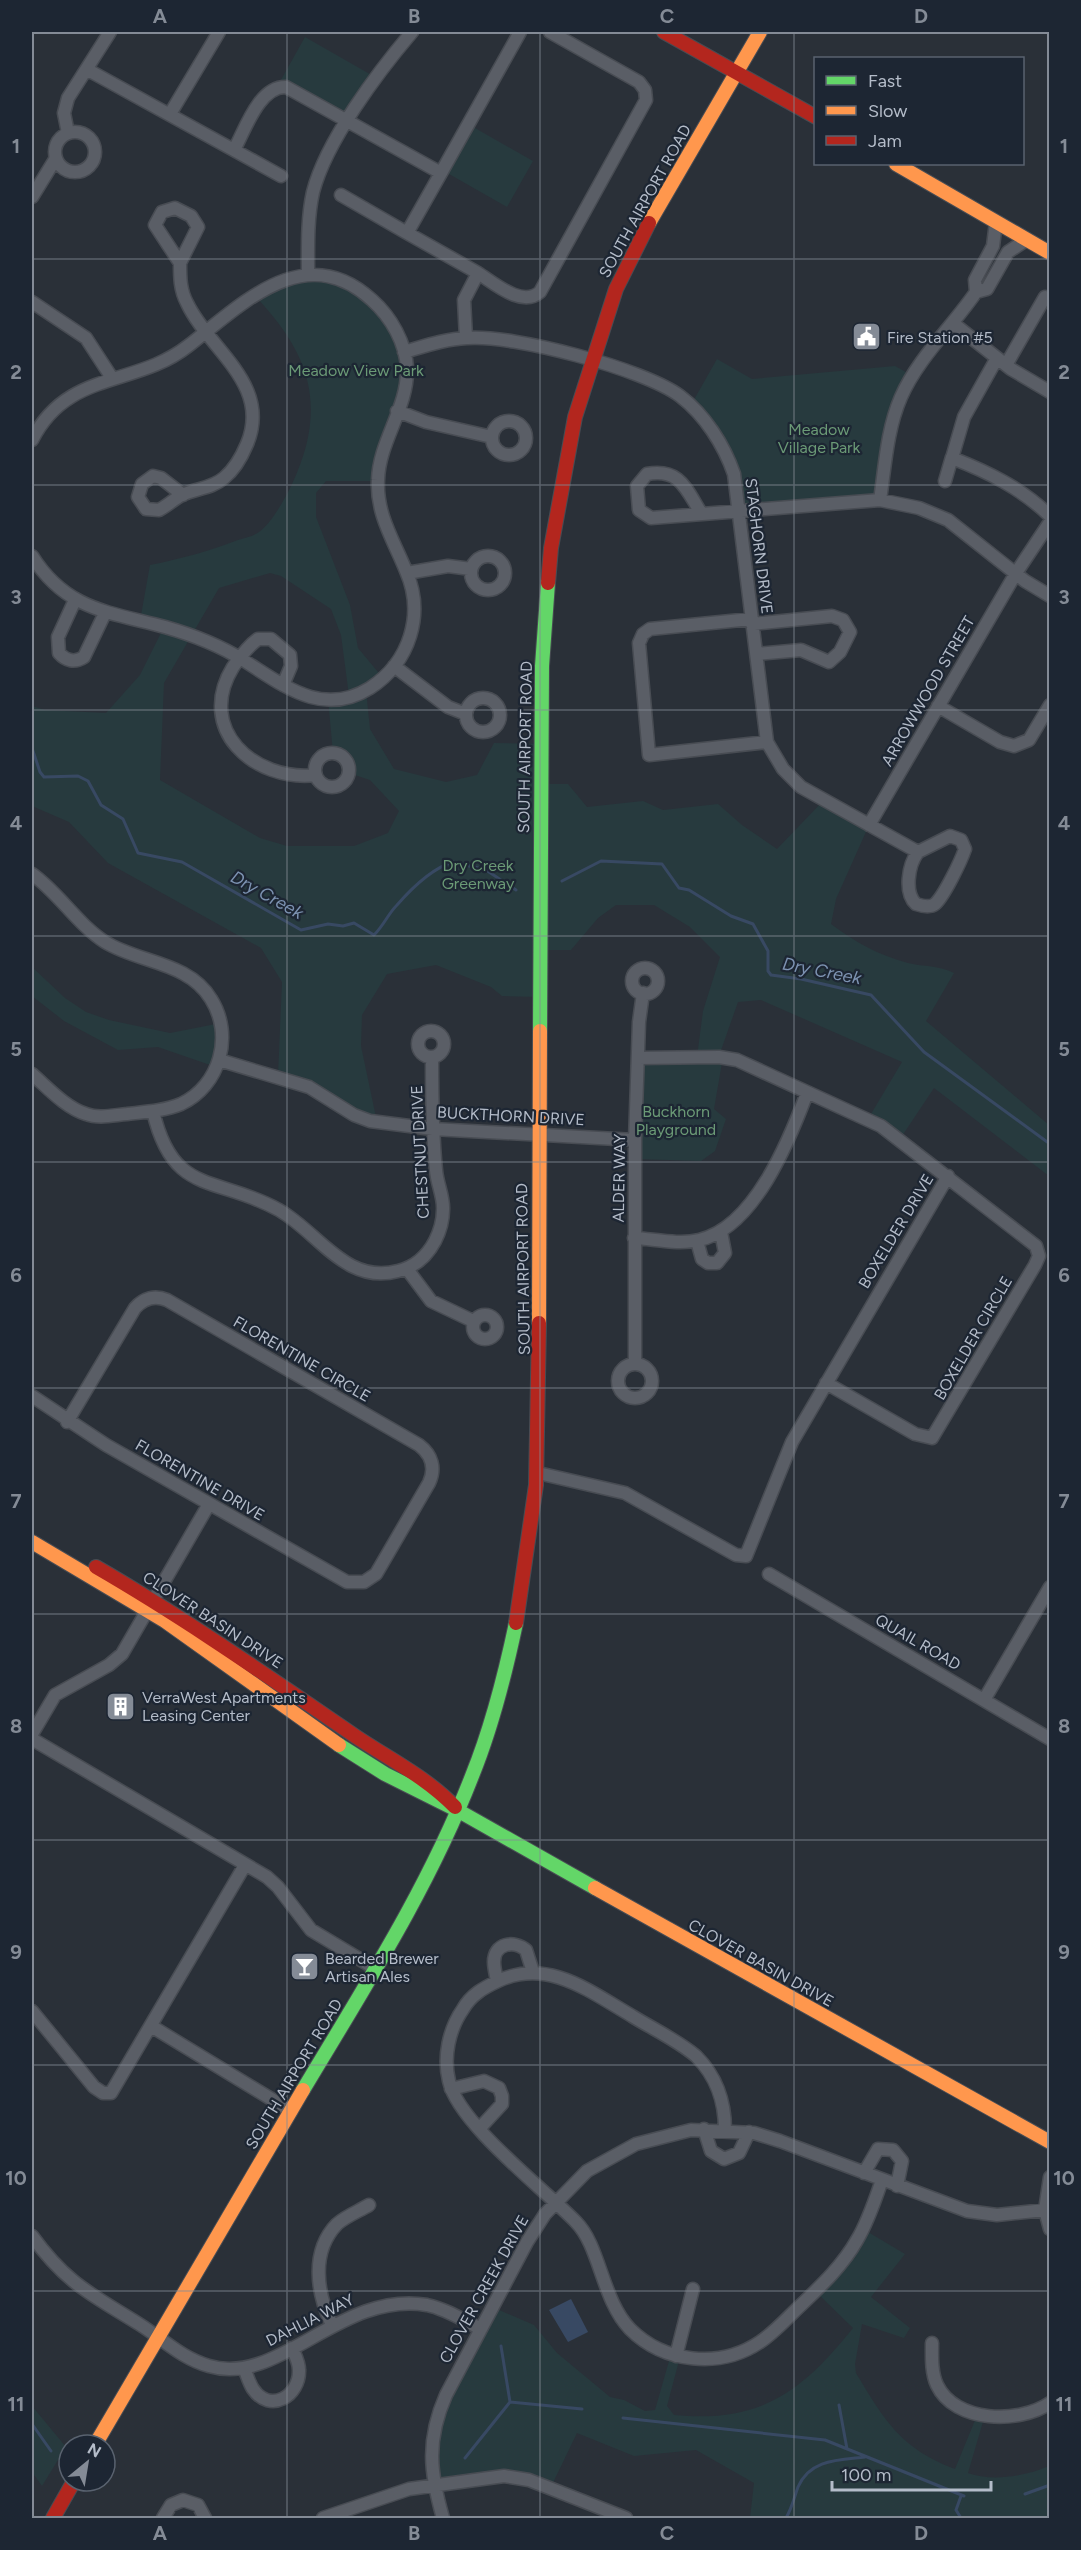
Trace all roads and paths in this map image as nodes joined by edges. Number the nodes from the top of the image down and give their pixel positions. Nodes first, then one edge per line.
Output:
1 (110, 32) edge
2 (219, 32) edge
3 (412, 32) edge
4 (520, 32) edge
5 (550, 32) edge
6 (664, 32) edge
7 (760, 32) edge
8 (88, 69) junction
9 (737, 72) junction
10 (170, 114) junction
11 (814, 116) edge
12 (348, 121) junction
13 (68, 133) junction
14 (234, 150) junction
15 (56, 158) junction
16 (898, 165) edge
17 (441, 173) junction
18 (281, 176) dead end
19 (341, 195) dead end
20 (32, 198) edge
21 (996, 222) junction
22 (407, 232) junction
23 (1026, 240) junction
24 (1050, 253) edge
25 (180, 263) dead end
26 (478, 273) junction
27 (308, 275) junction
28 (976, 292) junction
29 (1045, 297) dead end
30 (32, 302) edge
31 (954, 324) junction
32 (205, 333) junction
33 (466, 338) junction
34 (404, 352) junction
35 (591, 361) junction
36 (1001, 361) junction
37 (112, 378) junction
38 (1050, 392) edge
39 (397, 411) junction
40 (492, 437) dead end
41 (32, 440) edge
42 (952, 458) junction
43 (945, 481) dead end
44 (183, 495) dead end
45 (880, 500) junction
46 (739, 511) junction
47 (701, 513) junction
48 (1050, 516) edge
49 (1050, 522) edge
50 (32, 556) edge
51 (471, 570) dead end
52 (407, 573) junction
53 (1016, 573) junction
54 (1050, 596) edge
55 (75, 600) junction
56 (105, 613) junction
57 (752, 621) junction
58 (757, 654) junction
59 (239, 658) junction
60 (394, 666) junction
61 (282, 685) junction
62 (1050, 705) edge
63 (938, 706) junction
64 (466, 714) dead end
65 (767, 742) junction
66 (316, 775) dead end
67 (869, 825) junction
68 (918, 852) junction
69 (32, 874) edge
70 (643, 993) dead end
71 (432, 1057) dead end
72 (638, 1058) junction
73 (219, 1060) junction
74 (32, 1074) edge
75 (807, 1093) junction
76 (153, 1111) junction
77 (433, 1129) junction
78 (538, 1134) junction
79 (636, 1140) junction
80 (948, 1176) junction
81 (721, 1232) junction
82 (634, 1238) junction
83 (697, 1240) junction
84 (407, 1269) junction
85 (473, 1321) dead end
86 (635, 1364) dead end
87 (826, 1383) junction
88 (32, 1396) edge
89 (67, 1422) junction
90 (538, 1473) junction
91 (209, 1504) junction
92 (32, 1529) edge
93 (32, 1542) edge
94 (769, 1574) dead end
95 (357, 1583) joint
96 (1050, 1587) edge
97 (152, 1605) junction
98 (984, 1700) junction
99 (32, 1734) edge
100 (32, 1739) edge
101 (1050, 1739) edge
102 (458, 1810) junction
103 (245, 1865) junction
104 (376, 1969) junction
105 (533, 1972) junction
106 (497, 1981) junction
107 (32, 2011) edge
108 (151, 2026) junction
109 (451, 2089) junction
110 (291, 2110) junction
111 (479, 2129) junction
112 (704, 2129) junction
113 (725, 2130) junction
114 (748, 2132) junction
115 (1050, 2142) edge
116 (864, 2173) junction
117 (1050, 2177) edge
118 (882, 2180) junction
119 (897, 2186) junction
120 (554, 2202) junction
121 (369, 2205) dead end
122 (1045, 2210) junction
123 (1050, 2229) edge
124 (32, 2236) edge
125 (693, 2289) dead end
126 (332, 2325) junction
127 (481, 2329) junction
128 (157, 2338) junction
129 (932, 2343) dead end
130 (292, 2348) junction
131 (676, 2356) junction
132 (244, 2368) junction
133 (1050, 2403) edge
134 (102, 2433) edge
135 (434, 2486) junction
136 (67, 2493) edge
137 (53, 2518) edge
138 (163, 2518) edge
139 (206, 2518) edge
140 (323, 2518) edge
141 (443, 2518) edge
142 (627, 2518) edge

1 - 8 street
2 - 10 street
3 - 12 street
4 - 17 street
5 - 26 street
6 - 9 main road
7 - 9 main road, SOUTH AIRPORT ROAD
8 - 10 street
8 - 13 street
9 - 11 main road
9 - 35 main road, SOUTH AIRPORT ROAD
10 - 14 street
12 - 14 street
12 - 17 street
12 - 27 street
13 - 15 street
13 - 15 street
14 - 18 street
15 - 20 street
16 - 21 main road
17 - 22 street
19 - 22 street
21 - 23 main road
21 - 28 street
22 - 26 street
23 - 24 main road
23 - 28 street
25 - 32 street
26 - 33 street
27 - 32 street
27 - 34 street
28 - 31 street
29 - 36 street
30 - 37 street
31 - 36 street
31 - 45 street
32 - 37 street
32 - 44 street
33 - 34 street, STAGHORN DRIVE
33 - 35 street, STAGHORN DRIVE
34 - 39 street
35 - 46 street, STAGHORN DRIVE
35 - 78 main road, SOUTH AIRPORT ROAD
36 - 38 street
36 - 42 street
37 - 41 street
39 - 40 street
39 - 52 street
42 - 43 street
42 - 48 street
45 - 46 street
45 - 53 street
46 - 47 street
46 - 57 street, STAGHORN DRIVE
47 - 47 street
49 - 53 street, ARROWWOOD STREET
50 - 55 street
51 - 52 street
52 - 60 street
53 - 54 street
53 - 63 street, ARROWWOOD STREET
55 - 56 street
55 - 56 street
56 - 59 street
57 - 58 street, STAGHORN DRIVE
57 - 58 street
57 - 65 street
58 - 65 street, STAGHORN DRIVE
59 - 61 street
59 - 61 street
59 - 66 street
60 - 61 street
60 - 64 street
62 - 63 street
63 - 67 street, ARROWWOOD STREET
65 - 67 street, STAGHORN DRIVE
67 - 68 street, STAGHORN DRIVE
68 - 68 street
69 - 73 street
70 - 72 street, ALDER WAY
71 - 77 street, CHESTNUT DRIVE
72 - 75 street, BOXELDER DRIVE
72 - 79 street, ALDER WAY
73 - 76 street
73 - 77 street, BUCKTHORN DRIVE
74 - 76 street
75 - 80 street, BOXELDER DRIVE
75 - 81 street
76 - 84 street
77 - 78 street, BUCKTHORN DRIVE
77 - 84 street, CHESTNUT DRIVE
78 - 79 street, BUCKTHORN DRIVE
78 - 90 main road, SOUTH AIRPORT ROAD
79 - 82 street, ALDER WAY
80 - 87 street, BOXELDER DRIVE
80 - 87 street, BOXELDER CIRCLE
81 - 83 street
81 - 83 street
82 - 83 street
82 - 86 street, ALDER WAY
84 - 85 street
87 - 90 street, BOXELDER DRIVE
88 - 89 street, FLORENTINE DRIVE
89 - 91 street, FLORENTINE DRIVE
89 - 95 street, FLORENTINE CIRCLE
90 - 102 main road, SOUTH AIRPORT ROAD
91 - 95 street, FLORENTINE DRIVE
91 - 97 street
92 - 97 main road, CLOVER BASIN DRIVE
93 - 97 main road, CLOVER BASIN DRIVE
94 - 98 street, QUAIL ROAD
96 - 98 street
97 - 99 street
97 - 102 main road, CLOVER BASIN DRIVE
98 - 101 street, QUAIL ROAD
100 - 103 street
102 - 104 main road, SOUTH AIRPORT ROAD
102 - 115 main road, CLOVER BASIN DRIVE
103 - 104 street
103 - 108 street
104 - 110 main road, SOUTH AIRPORT ROAD
105 - 106 street
105 - 106 street
105 - 113 street
106 - 109 street
107 - 108 street
108 - 110 street
109 - 111 street
109 - 111 street
110 - 128 main road, SOUTH AIRPORT ROAD
111 - 120 street
112 - 113 street, CLOVER CREEK DRIVE
112 - 114 street
112 - 120 street, CLOVER CREEK DRIVE
113 - 114 street, CLOVER CREEK DRIVE
114 - 116 street, CLOVER CREEK DRIVE
116 - 118 street, CLOVER CREEK DRIVE
116 - 119 street
117 - 122 street
118 - 119 street, CLOVER CREEK DRIVE
118 - 131 street
119 - 122 street, CLOVER CREEK DRIVE
120 - 127 street, CLOVER CREEK DRIVE
120 - 131 street
121 - 126 street
122 - 123 street
124 - 128 street, DAHLIA WAY
125 - 131 street
126 - 127 street, DAHLIA WAY
126 - 130 street, DAHLIA WAY
127 - 135 street, CLOVER CREEK DRIVE
128 - 132 street, DAHLIA WAY
128 - 134 main road, SOUTH AIRPORT ROAD
129 - 133 street
130 - 132 street, DAHLIA WAY
130 - 132 street
135 - 140 street
135 - 141 street, CLOVER CREEK DRIVE
135 - 142 street
136 - 137 main road
138 - 139 street

